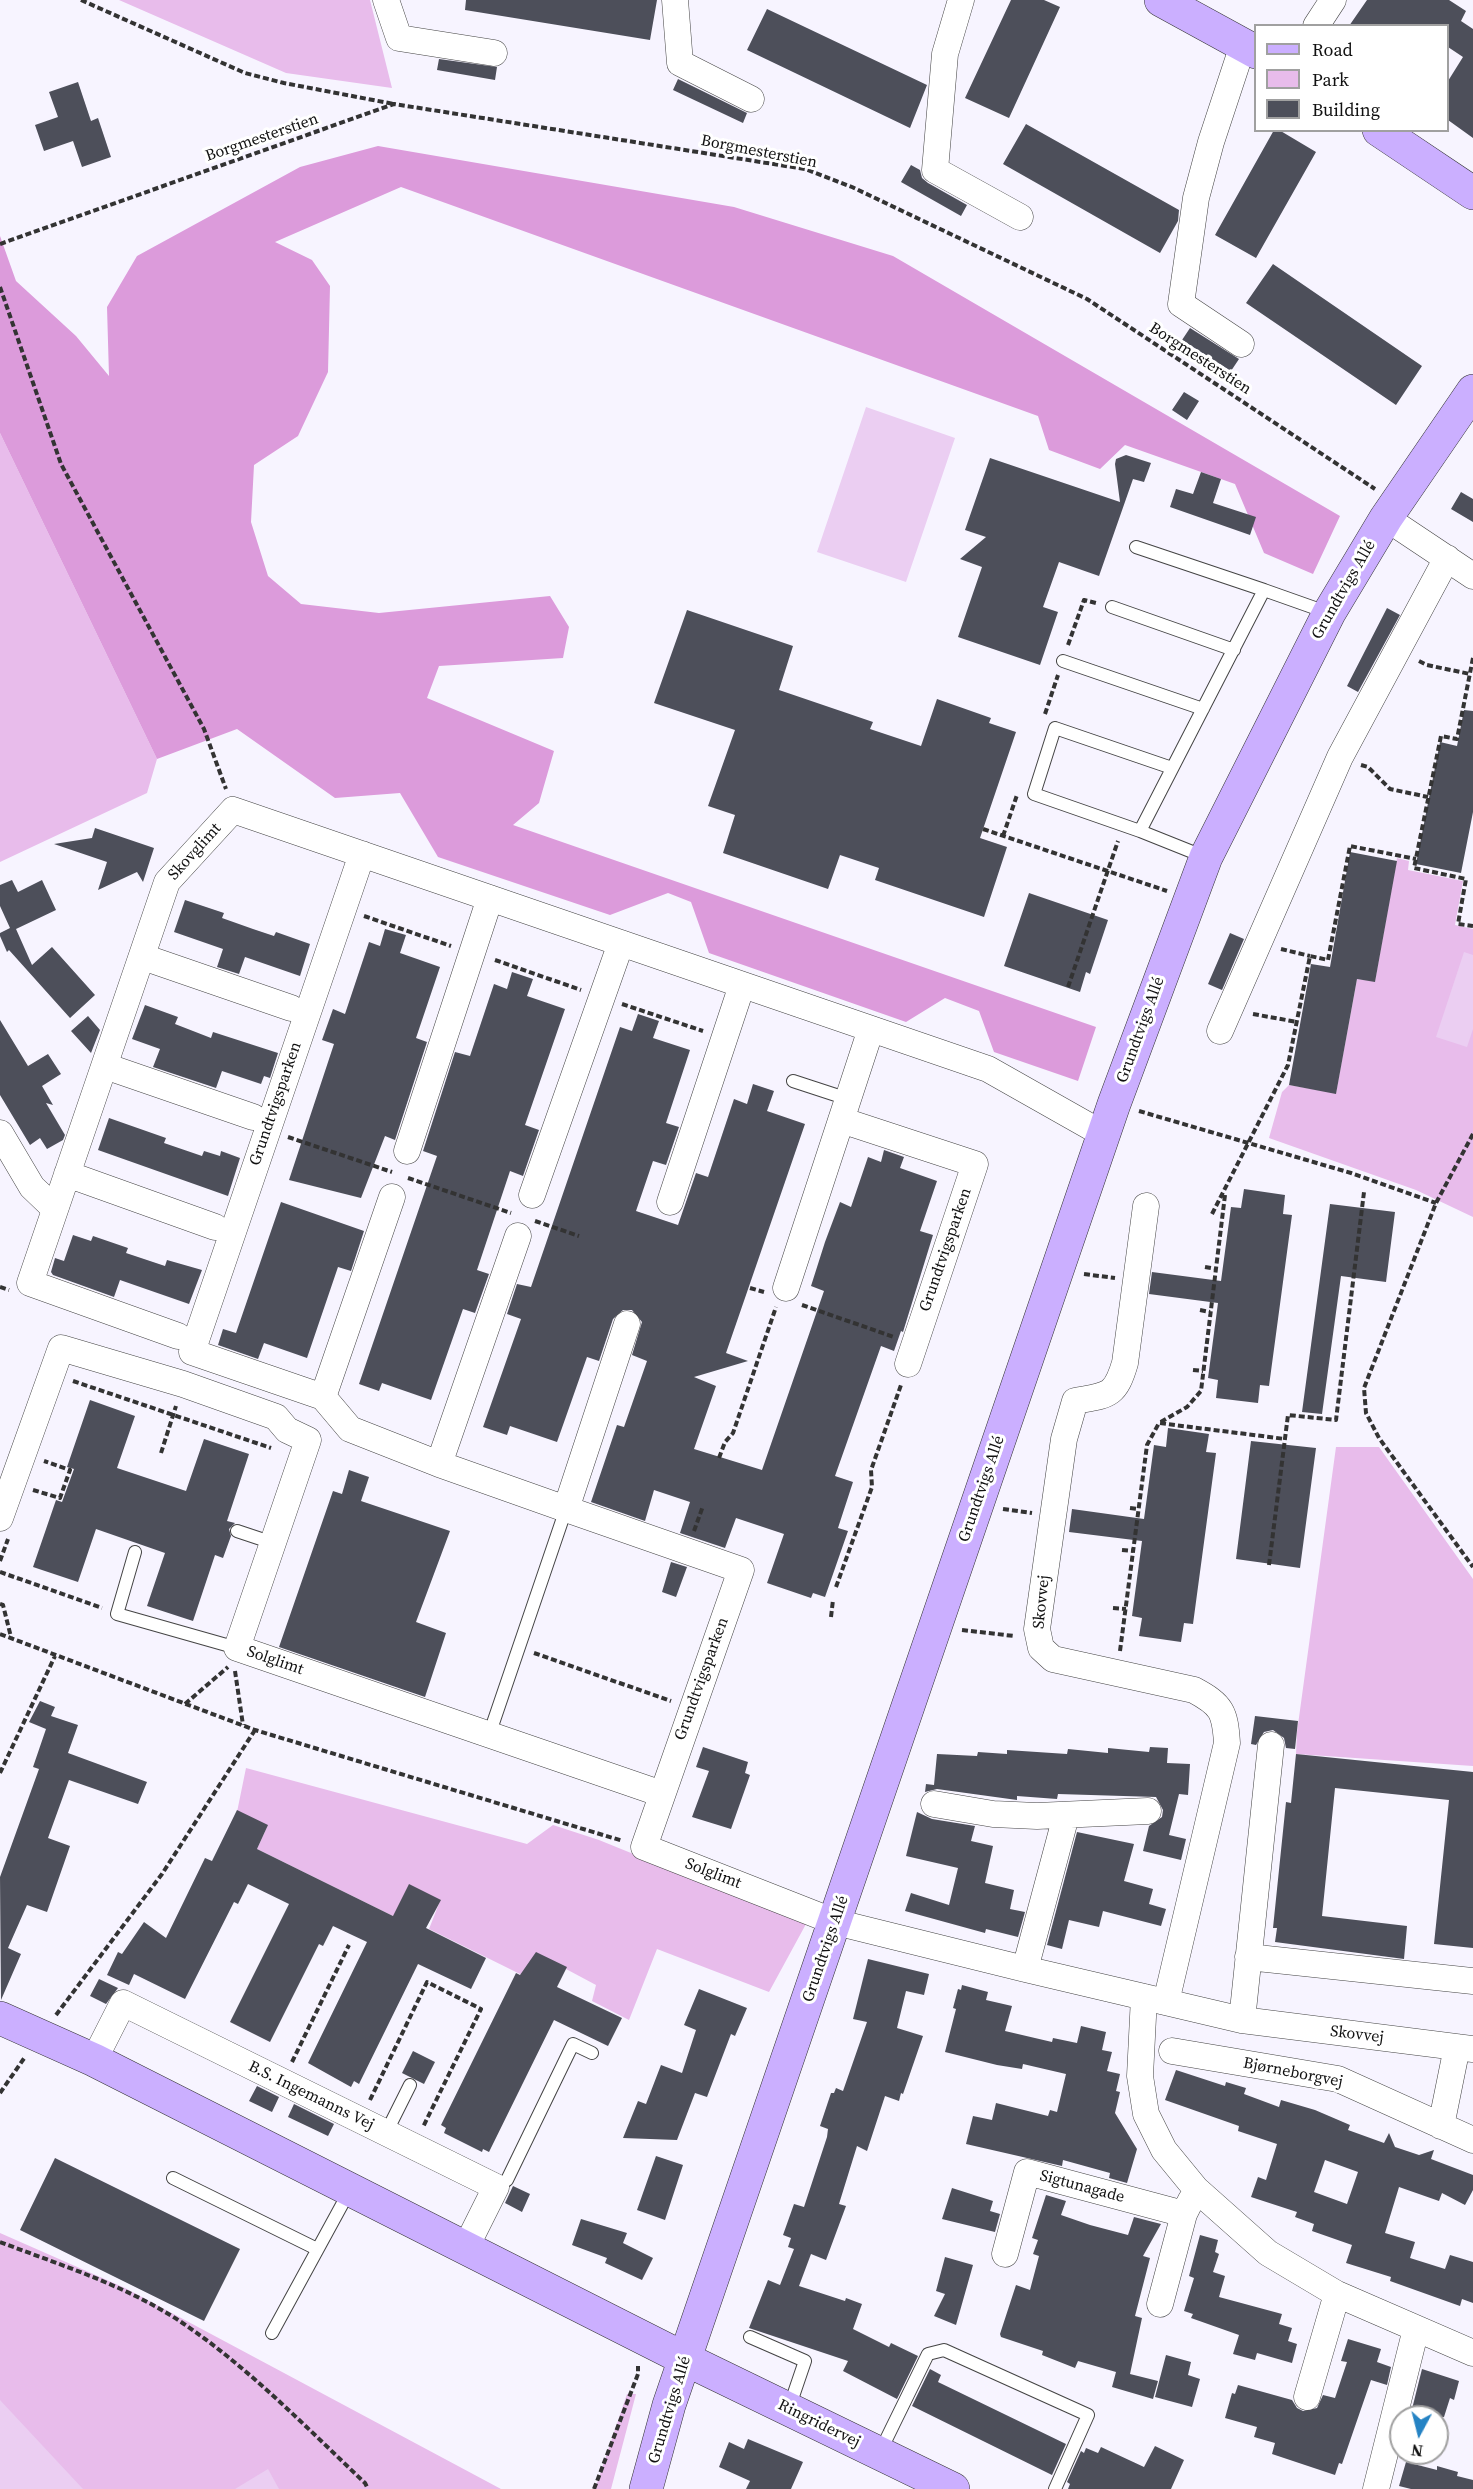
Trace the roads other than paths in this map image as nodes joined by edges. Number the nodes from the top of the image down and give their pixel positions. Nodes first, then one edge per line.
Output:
1 (386, 0) edge
2 (675, 0) edge
3 (961, 0) edge
4 (1161, 0) edge
5 (1333, 0) edge
6 (1317, 24) edge
7 (1249, 49) edge
8 (494, 53) dead end
9 (750, 99) dead end
10 (1381, 132) edge
11 (1473, 193) edge
12 (1020, 218) dead end
13 (1241, 344) dead end
14 (1473, 390) edge
15 (1391, 511) junction
16 (1136, 547) dead end
17 (1448, 558) junction
18 (1473, 576) edge
19 (1264, 590) junction
20 (1112, 607) road end
21 (1329, 613) junction
22 (1234, 650) junction
23 (1063, 661) road end
24 (1203, 709) junction
25 (1173, 768) junction
26 (1140, 831) junction
27 (362, 854) junction
28 (1206, 857) junction
29 (490, 898) junction
30 (621, 943) junction
31 (143, 957) junction
32 (742, 985) junction
33 (291, 1008) dead end
34 (871, 1029) junction
35 (1220, 1031) dead end
36 (105, 1066) junction
37 (793, 1081) dead end
38 (844, 1109) junction
39 (260, 1123) junction
40 (0, 1133) edge
41 (1103, 1134) junction
42 (407, 1151) dead end
43 (67, 1174) junction
44 (392, 1197) dead end
45 (670, 1202) dead end
46 (1146, 1206) dead end
47 (55, 1209) junction
48 (215, 1227) dead end
49 (782, 1293) road end
50 (627, 1324) dead end
51 (178, 1336) dead end
52 (911, 1354) road end
53 (322, 1397) junction
54 (439, 1464) junction
55 (566, 1509) junction
56 (4, 1527) edge
57 (237, 1531) dead end
58 (273, 1543) junction
59 (135, 1552) dead end
60 (237, 1648) junction
61 (489, 1735) junction
62 (1271, 1745) dead end
63 (662, 1794) junction
64 (934, 1804) dead end
65 (1148, 1811) dead end
66 (1066, 1816) junction
67 (835, 1922) junction
68 (1248, 1957) junction
69 (1025, 1969) junction
70 (1473, 1981) edge
71 (1155, 2000) junction
72 (0, 2018) edge
73 (1242, 2020) junction
74 (1465, 2048) edge
75 (1172, 2051) dead end
76 (592, 2054) dead end
77 (94, 2060) junction
78 (410, 2085) dead end
79 (1442, 2126) junction
80 (387, 2133) junction
81 (1473, 2140) edge
82 (173, 2178) dead end
83 (496, 2187) junction
84 (351, 2189) junction
85 (1196, 2189) junction
86 (1184, 2214) junction
87 (466, 2247) junction
88 (317, 2250) junction
89 (1005, 2254) dead end
90 (1337, 2294) junction
91 (1160, 2304) dead end
92 (1416, 2329) junction
93 (272, 2332) dead end
94 (750, 2337) dead end
95 (1473, 2353) edge
96 (685, 2359) junction
97 (1307, 2397) dead end
98 (788, 2409) junction
99 (880, 2454) junction
100 (646, 2489) edge
101 (953, 2489) edge
102 (1055, 2489) edge
103 (1376, 2489) edge

1 - 8 street
2 - 9 street
3 - 12 street
4 - 7 street
5 - 6 street
7 - 13 street
10 - 11 street
14 - 15 street, Grundtvigs Allé
15 - 17 street
15 - 21 street, Grundtvigs Allé
16 - 19 lane
17 - 18 street
17 - 35 street
19 - 21 lane
19 - 22 lane
20 - 22 lane
21 - 28 street, Grundtvigs Allé
22 - 24 lane
23 - 24 lane
24 - 25 lane
25 - 26 lane
25 - 26 lane
26 - 28 lane
27 - 29 street
27 - 31 street, Skovglimt
27 - 39 street, Grundtvigsparken
28 - 41 street, Grundtvigs Allé
29 - 30 street
29 - 42 street
30 - 32 street
30 - 54 street
31 - 33 street
31 - 36 street, Skovglimt
32 - 34 street
32 - 45 street
34 - 38 street
34 - 41 street
36 - 39 street
36 - 43 street, Skovglimt
37 - 38 lane
38 - 49 street
38 - 52 street, Grundtvigsparken
39 - 53 street, Grundtvigsparken
40 - 47 street
41 - 67 street, Grundtvigs Allé
43 - 47 street, Skovglimt
43 - 48 street
44 - 53 street
46 - 71 street, Skovvej
47 - 51 street, Skovglimt
50 - 55 street
53 - 54 street, Grundtvigsparken
54 - 55 street, Grundtvigsparken
55 - 61 lane
55 - 63 street, Grundtvigsparken
56 - 58 street, Solglimt
57 - 58 lane
58 - 60 street, Solglimt
59 - 60 lane
60 - 61 street, Solglimt
61 - 63 street, Solglimt
62 - 68 street
63 - 67 street, Solglimt
64 - 66 street
65 - 66 street
66 - 69 street
67 - 69 street, Skovvej
67 - 96 street, Grundtvigs Allé
68 - 70 street
68 - 73 street
69 - 71 street, Skovvej
71 - 73 street, Skovvej
71 - 85 street
72 - 77 street
73 - 74 street, Skovvej
74 - 79 street
75 - 79 street, Bjørneborgvej
76 - 83 lane
77 - 80 street, B.S. Ingemanns Vej
77 - 84 street
78 - 80 lane
79 - 81 street, Bjørneborgvej
80 - 83 street, B.S. Ingemanns Vej
82 - 88 lane
83 - 87 street
84 - 87 street
84 - 88 lane
85 - 86 street
85 - 90 street
86 - 89 street, Sigtunagade
86 - 91 street
87 - 96 street
88 - 93 lane
90 - 92 street
90 - 97 street
92 - 95 street
92 - 103 street
94 - 98 lane
96 - 98 street, Ringridervej
96 - 100 street, Grundtvigs Allé
98 - 99 street, Ringridervej
99 - 101 street, Ringridervej
99 - 102 lane

